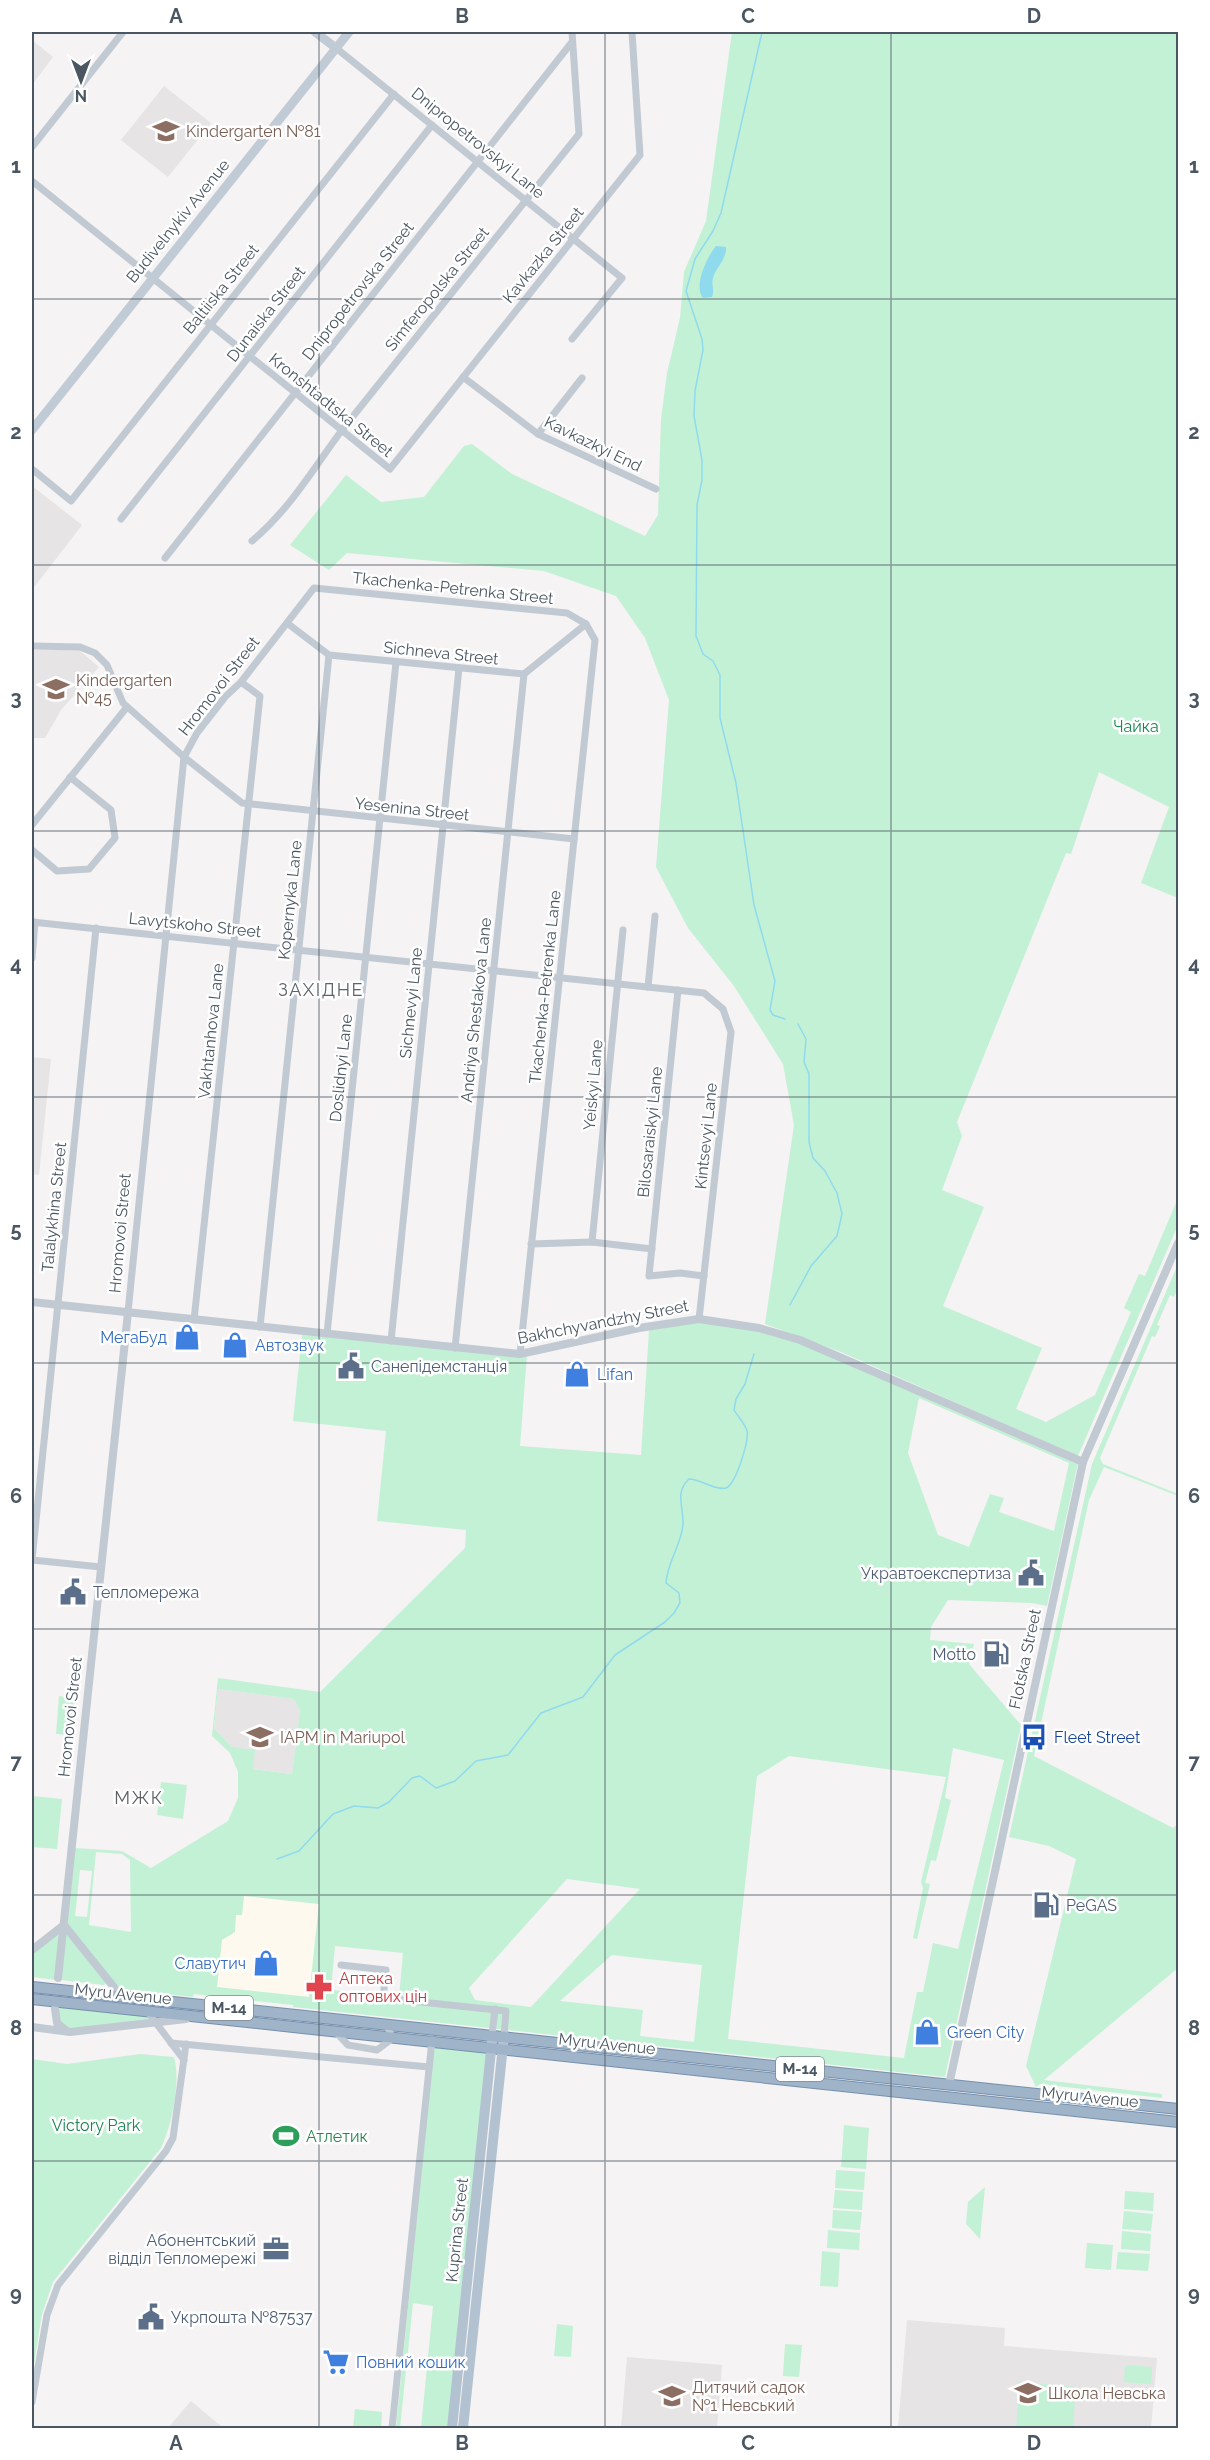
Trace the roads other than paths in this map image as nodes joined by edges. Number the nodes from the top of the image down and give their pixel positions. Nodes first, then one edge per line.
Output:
1 (123, 32) edge
2 (315, 32) edge
3 (349, 32) edge
4 (572, 32) edge
5 (632, 32) edge
6 (572, 42) junction
7 (336, 48) junction
8 (394, 94) junction
9 (432, 125) junction
10 (32, 147) edge
11 (477, 162) junction
12 (32, 181) edge
13 (526, 201) junction
14 (573, 238) junction
15 (152, 278) junction
16 (210, 324) junction
17 (572, 339) dead end
18 (250, 356) junction
19 (463, 377) junction
20 (582, 378) dead end
21 (295, 393) junction
22 (32, 430) edge
23 (342, 430) junction
24 (538, 434) junction
25 (32, 469) edge
26 (390, 469) joint
27 (656, 489) dead end
28 (121, 519) dead end
29 (252, 541) dead end
30 (165, 558) dead end
31 (314, 588) joint
32 (287, 623) junction
33 (586, 624) junction
34 (32, 646) edge
35 (329, 655) junction
36 (396, 662) junction
37 (459, 668) junction
38 (524, 674) junction
39 (241, 682) junction
40 (127, 707) junction
41 (184, 758) junction
42 (70, 777) junction
43 (248, 805) junction
44 (313, 812) junction
45 (380, 819) junction
46 (32, 825) edge
47 (443, 826) junction
48 (508, 832) junction
49 (574, 839) junction
50 (32, 850) edge
51 (655, 916) dead end
52 (33, 922) edge
53 (96, 928) junction
54 (623, 930) dead end
55 (164, 935) junction
56 (234, 942) junction
57 (299, 949) junction
58 (366, 957) junction
59 (32, 958) edge
60 (429, 963) junction
61 (494, 970) junction
62 (559, 977) junction
63 (616, 983) junction
64 (648, 987) junction
65 (678, 990) junction
66 (592, 1242) junction
67 (1179, 1243) edge
68 (531, 1244) junction
69 (652, 1249) junction
70 (704, 1276) junction
71 (32, 1302) edge
72 (58, 1305) junction
73 (128, 1312) junction
74 (699, 1319) junction
75 (194, 1320) junction
76 (260, 1327) junction
77 (327, 1334) junction
78 (391, 1341) junction
79 (454, 1348) junction
80 (520, 1354) junction
81 (1083, 1462) junction
82 (32, 1560) edge
83 (101, 1567) junction
84 (64, 1925) junction
85 (32, 1950) edge
86 (341, 1965) dead end
87 (58, 1978) dead end
88 (32, 1987) edge
89 (121, 1996) junction
90 (32, 1999) edge
91 (495, 2009) junction
92 (147, 2011) junction
93 (201, 2017) junction
94 (155, 2022) junction
95 (386, 2024) junction
96 (419, 2027) junction
97 (34, 2028) edge
98 (433, 2029) junction
99 (70, 2032) junction
100 (390, 2036) junction
101 (498, 2036) junction
102 (418, 2039) junction
103 (432, 2041) junction
104 (171, 2043) junction
105 (186, 2044) junction
106 (497, 2048) junction
107 (651, 2052) junction
108 (184, 2060) junction
109 (650, 2064) junction
110 (429, 2067) junction
111 (949, 2085) junction
112 (946, 2096) junction
113 (1101, 2100) junction
114 (1179, 2109) edge
115 (1099, 2113) junction
116 (1179, 2122) edge
117 (32, 2402) edge
118 (392, 2428) edge
119 (452, 2428) edge
120 (463, 2428) edge

1 - 10 street
2 - 7 main road, Dnipropetrovskyi Lane
3 - 7 main road, Budivelnykiv Avenue
4 - 6 street, Simferopolska Street
5 - 14 street, Kavkazka Street
6 - 11 street, Dnipropetrovska Street
6 - 13 street, Simferopolska Street
7 - 8 street, Dnipropetrovskyi Lane
7 - 15 main road, Budivelnykiv Avenue
8 - 9 street, Dnipropetrovskyi Lane
8 - 16 street, Baltiiska Street
9 - 11 street, Dnipropetrovskyi Lane
9 - 18 street, Dunaiska Street
11 - 13 street, Dnipropetrovskyi Lane
11 - 21 street, Dnipropetrovska Street
12 - 15 street, Kronshtadtska Street
13 - 14 street, Dnipropetrovskyi Lane
13 - 23 street, Simferopolska Street
14 - 17 street, Dnipropetrovskyi Lane
14 - 19 street, Kavkazka Street
15 - 16 street, Kronshtadtska Street
15 - 22 main road, Budivelnykiv Avenue
16 - 18 street, Kronshtadtska Street
16 - 25 street, Baltiiska Street
18 - 21 street, Kronshtadtska Street
18 - 28 street, Dunaiska Street
19 - 24 street, Kavkazkyi End
19 - 26 street, Kavkazka Street
20 - 24 street
21 - 23 street, Kronshtadtska Street
21 - 30 street, Dnipropetrovska Street
23 - 26 street, Kronshtadtska Street
23 - 29 street, Simferopolska Street
24 - 27 street, Kavkazkyi End
31 - 32 street, Hromovoi Street
31 - 33 street, Tkachenka-Petrenka Street
32 - 35 street
32 - 39 street, Hromovoi Street
33 - 38 street
33 - 49 street, Tkachenka-Petrenka Lane
34 - 40 street
35 - 36 street, Sichneva Street
35 - 44 street, Kopernyka Lane
36 - 37 street, Sichneva Street
36 - 45 street, Doslidnyi Lane
37 - 38 street, Sichneva Street
37 - 47 street, Sichnevyi Lane
38 - 48 street, Andriya Shestakova Lane
39 - 41 street, Hromovoi Street
39 - 43 street, Vakhtanhova Lane
40 - 41 street
40 - 42 street
41 - 43 street
41 - 55 street, Hromovoi Street
42 - 46 street
42 - 50 street
43 - 44 street, Yesenina Street
43 - 56 street, Vakhtanhova Lane
44 - 45 street, Yesenina Street
44 - 57 street, Kopernyka Lane
45 - 47 street, Yesenina Street
45 - 58 street, Doslidnyi Lane
47 - 48 street, Yesenina Street
47 - 60 street, Sichnevyi Lane
48 - 49 street, Yesenina Street
48 - 61 street, Andriya Shestakova Lane
49 - 62 street, Tkachenka-Petrenka Lane
51 - 64 street
52 - 53 street, Lavytskoho Street
52 - 59 street
53 - 55 street, Lavytskoho Street
53 - 72 street, Talalykhina Street
54 - 63 street, Yeiskyi Lane
55 - 56 street, Lavytskoho Street
55 - 73 street, Hromovoi Street
56 - 57 street, Lavytskoho Street
56 - 75 street, Vakhtanhova Lane
57 - 58 street, Lavytskoho Street
57 - 76 street, Kopernyka Lane
58 - 60 street, Lavytskoho Street
58 - 77 street, Doslidnyi Lane
60 - 61 street, Lavytskoho Street
60 - 78 street, Sichnevyi Lane
61 - 62 street, Lavytskoho Street
61 - 79 street, Andriya Shestakova Lane
62 - 63 street, Lavytskoho Street
62 - 68 street, Tkachenka-Petrenka Lane
63 - 64 street, Lavytskoho Street
63 - 66 street, Yeiskyi Lane
64 - 65 street, Lavytskoho Street
65 - 69 street, Bilosaraiskyi Lane
65 - 70 street, Kintsevyi Lane
66 - 68 street
66 - 69 street
67 - 81 street, Flotska Street
68 - 80 street, Tkachenka-Petrenka Lane
69 - 70 street, Bilosaraiskyi Lane
70 - 74 street, Kintsevyi Lane
71 - 72 street, Bakhchyvandzhy Street
72 - 73 street, Bakhchyvandzhy Street
72 - 82 street, Talalykhina Street
73 - 75 street, Bakhchyvandzhy Street
73 - 83 street, Hromovoi Street
74 - 80 street, Bakhchyvandzhy Street
74 - 81 street, Bakhchyvandzhy Street
75 - 76 street, Bakhchyvandzhy Street
76 - 77 street, Bakhchyvandzhy Street
77 - 78 street, Bakhchyvandzhy Street
78 - 79 street, Bakhchyvandzhy Street
79 - 80 street, Bakhchyvandzhy Street
81 - 111 street, Flotska Street
82 - 83 street
83 - 84 street, Hromovoi Street
84 - 85 street
84 - 87 street, Hromovoi Street
84 - 89 street
86 - 91 street
88 - 89 highway, Myru Avenue / М-14
89 - 95 highway, Myru Avenue / М-14
90 - 92 highway, Myru Avenue / М-14
91 - 101 street
91 - 101 street
92 - 93 highway, Myru Avenue / М-14
92 - 94 street
93 - 94 street
93 - 100 highway, Myru Avenue / М-14
94 - 99 street
94 - 104 street
95 - 96 highway, Myru Avenue / М-14
95 - 100 street
96 - 98 highway, Myru Avenue / М-14
96 - 102 highway
97 - 99 street
97 - 99 street
98 - 101 highway, Myru Avenue / М-14
98 - 103 street
100 - 102 highway, Myru Avenue / М-14
101 - 106 main road, Kuprina Street
101 - 107 highway, Myru Avenue / М-14
102 - 103 highway, Myru Avenue / М-14
103 - 106 highway, Myru Avenue / М-14
103 - 110 street
104 - 105 street
104 - 108 street
105 - 108 street
105 - 110 street
106 - 109 highway, Myru Avenue / М-14
106 - 119 main road, Kuprina Street
106 - 120 main road, Kuprina Street
107 - 109 highway
107 - 111 highway, Myru Avenue / М-14
108 - 117 street
109 - 112 highway, Myru Avenue / М-14
110 - 118 street
111 - 112 highway, Flotska Street
111 - 113 highway, Myru Avenue / М-14
112 - 115 highway, Myru Avenue / М-14
113 - 114 highway, Myru Avenue / М-14
113 - 115 highway
115 - 116 highway, Myru Avenue / М-14

